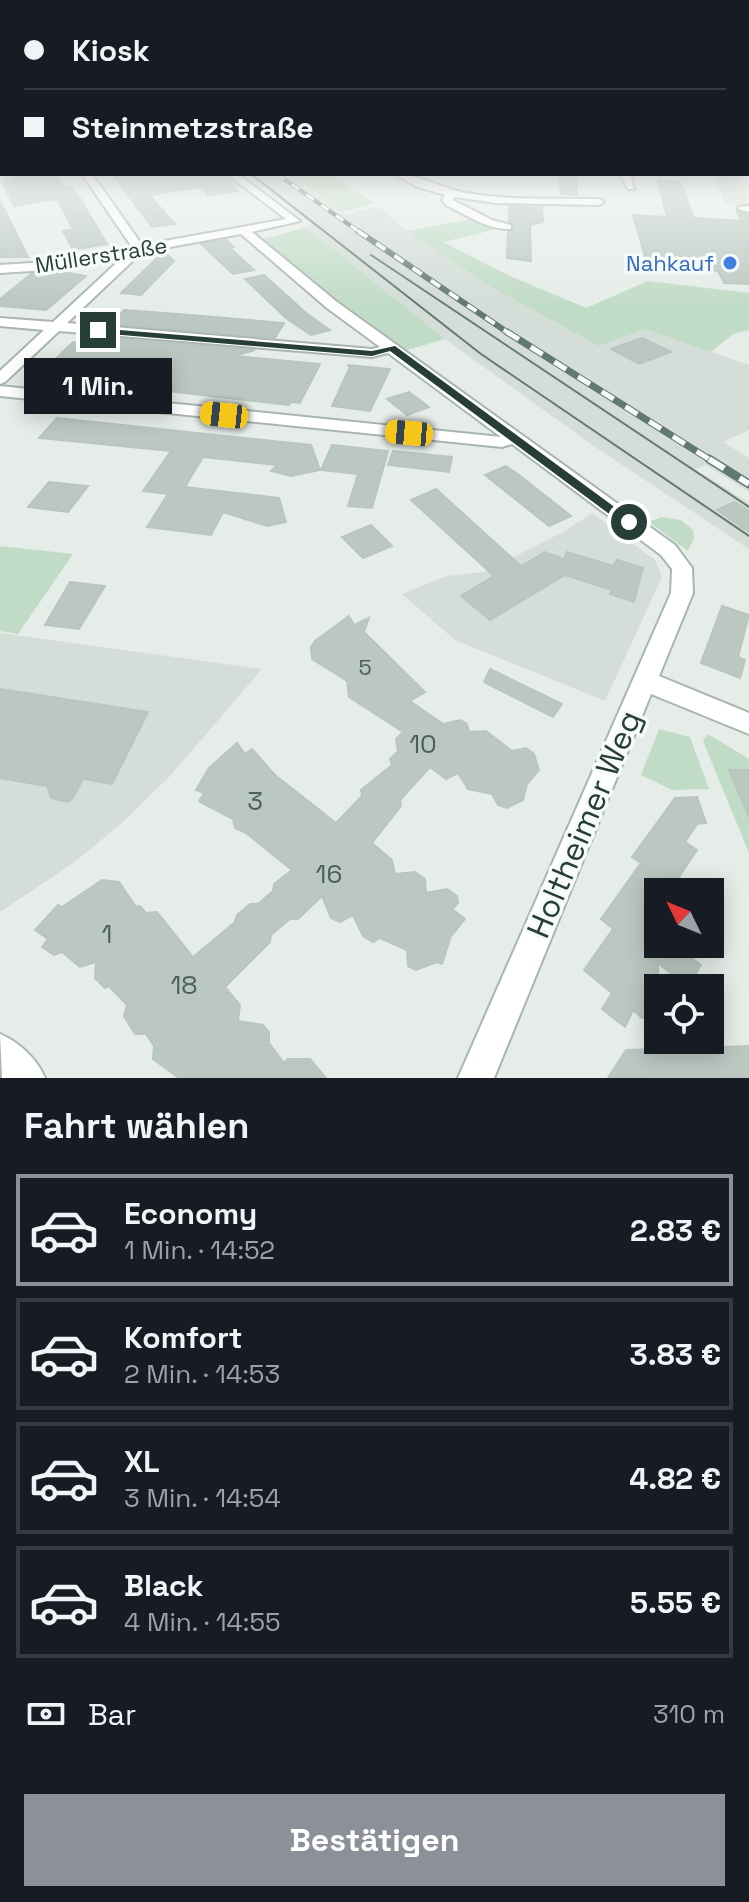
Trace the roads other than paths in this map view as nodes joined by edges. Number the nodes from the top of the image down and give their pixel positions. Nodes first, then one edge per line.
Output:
1 (107, 202) edge
2 (270, 202) edge
3 (449, 202) edge
4 (507, 227) dead end
5 (244, 231) junction
6 (139, 249) junction
7 (0, 269) edge
8 (0, 322) edge
9 (57, 327) junction
10 (391, 348) junction
11 (0, 379) edge
12 (0, 391) edge
13 (514, 438) junction
14 (645, 681) junction
15 (749, 724) edge
16 (0, 1051) edge
17 (27, 1078) edge
18 (476, 1078) edge

1 - 6 street
2 - 5 street, Müllerstraße
3 - 4 street
5 - 6 street, Müllerstraße
5 - 10 street
6 - 7 street, Müllerstraße
6 - 9 street
8 - 9 street
9 - 10 street
9 - 11 street
10 - 13 street
12 - 13 street
13 - 14 street, Holtheimer Weg
14 - 15 street
14 - 18 street, Holtheimer Weg
16 - 17 street

